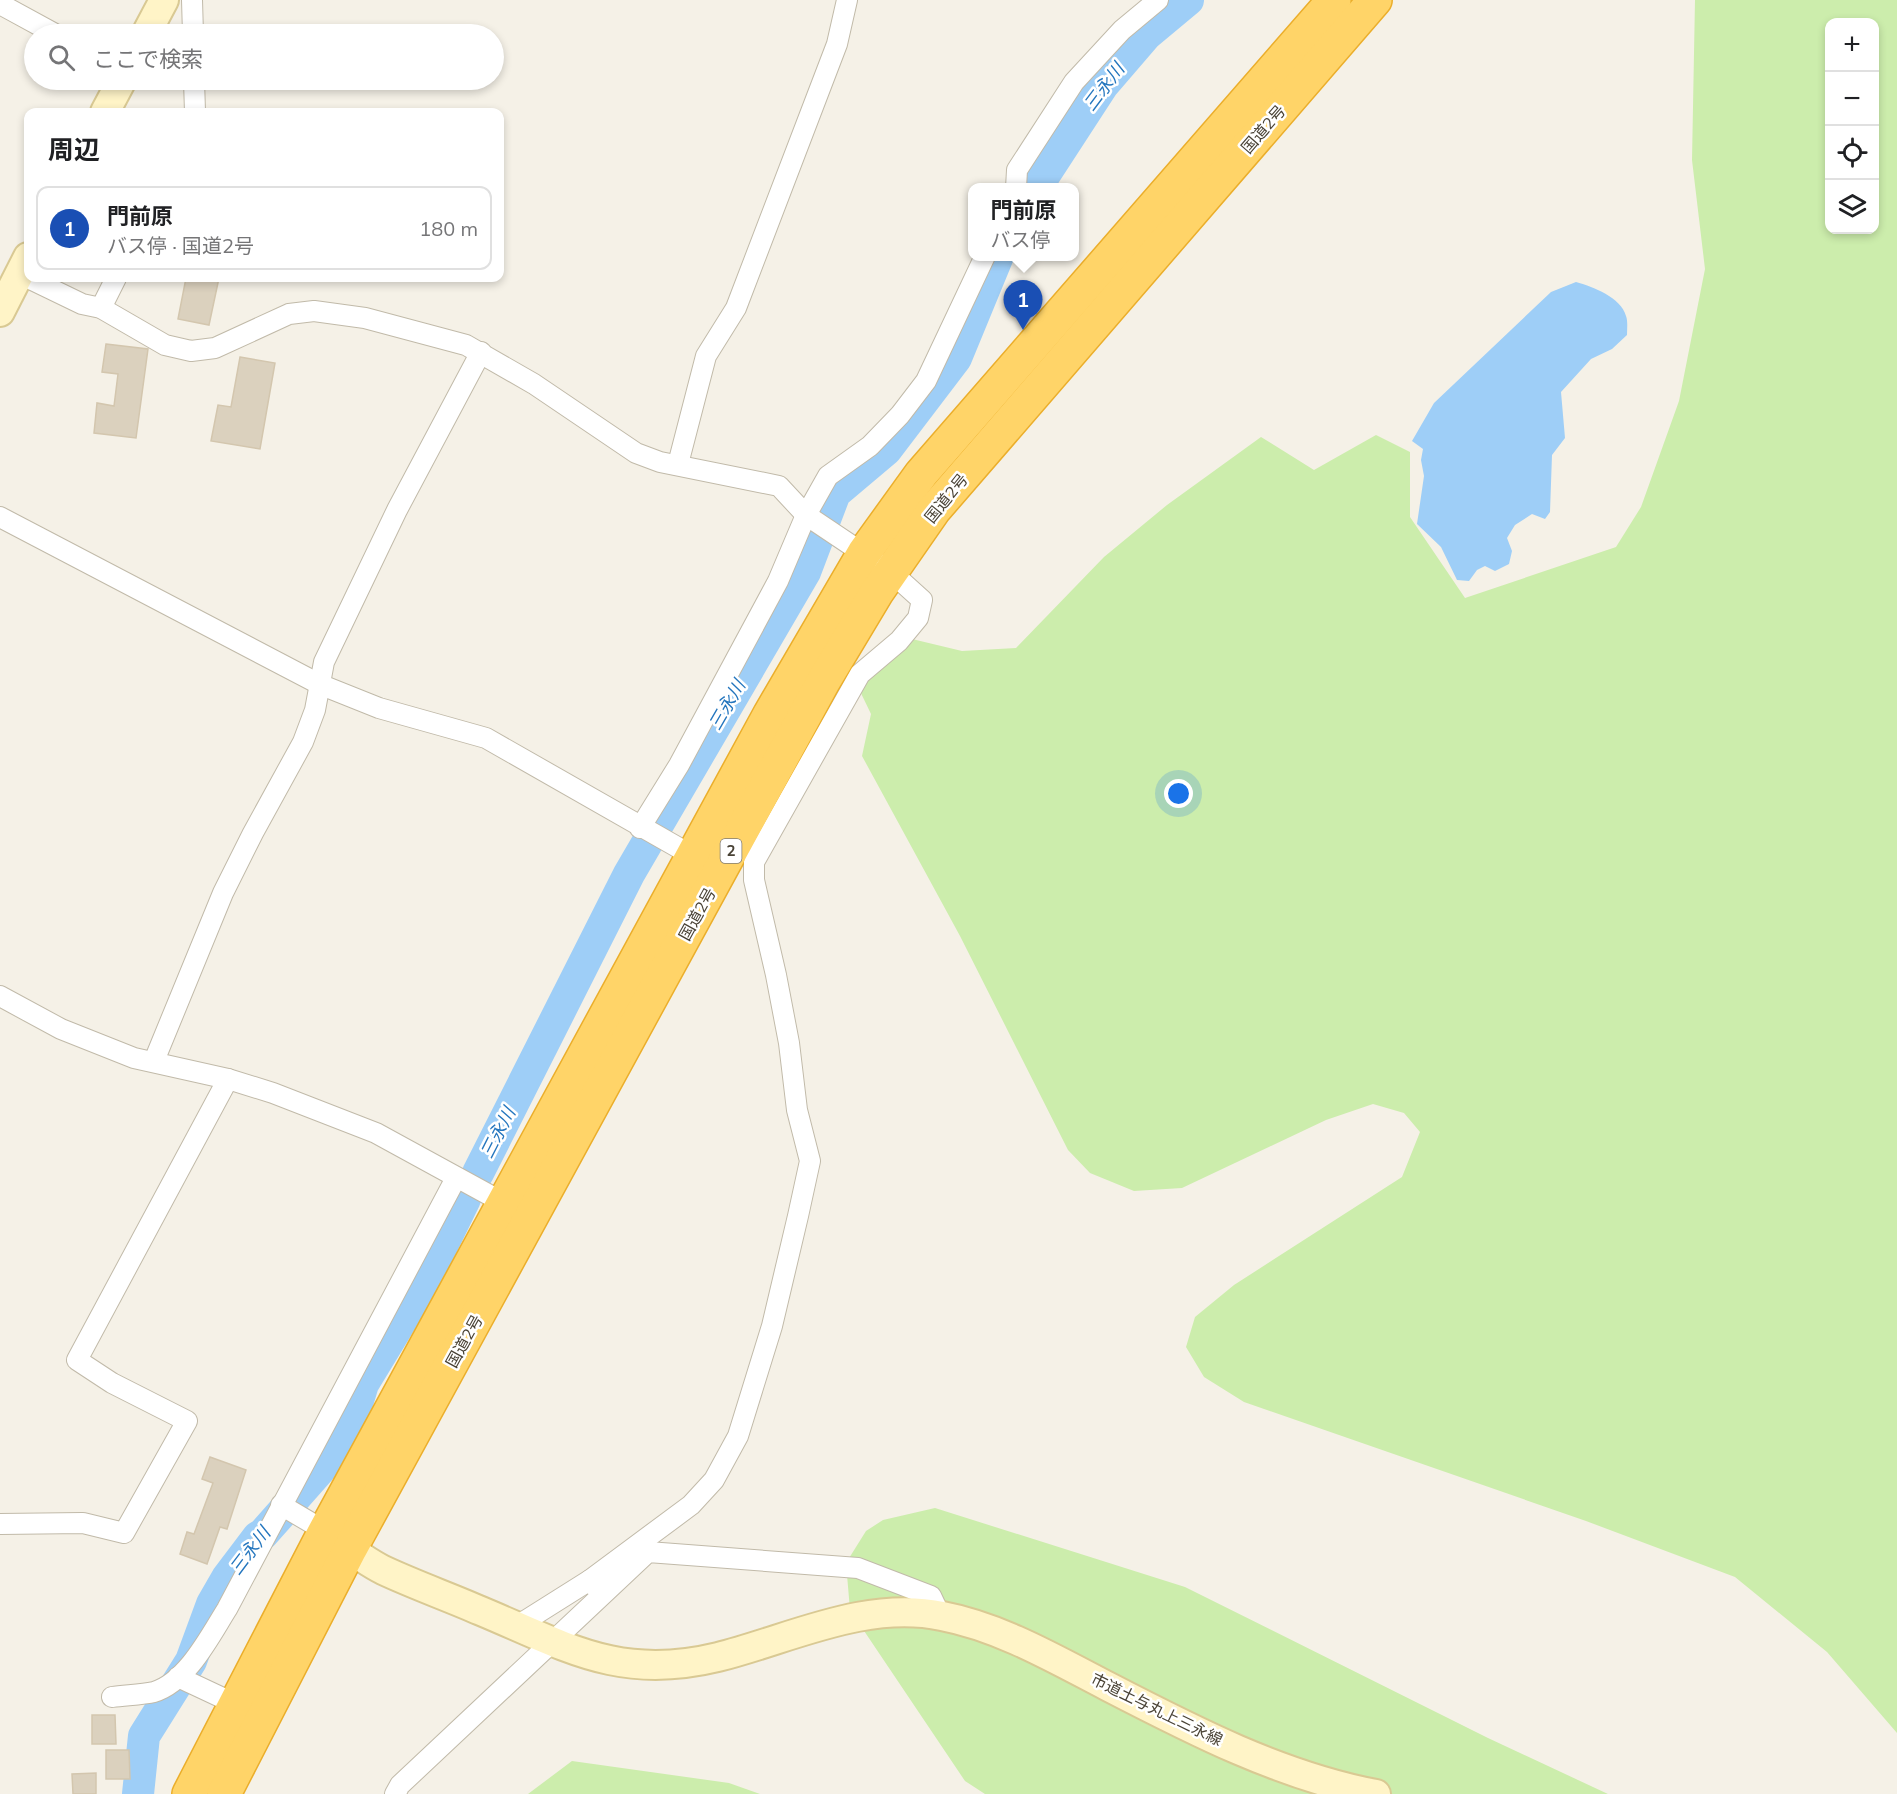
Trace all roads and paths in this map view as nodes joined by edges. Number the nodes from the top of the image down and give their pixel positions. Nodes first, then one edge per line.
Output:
1 (164, 0) edge
2 (192, 0) edge
3 (847, 0) edge
4 (1158, 0) edge
5 (1334, 0) edge
6 (1375, 0) edge
7 (0, 4) edge
8 (37, 24) edge
9 (151, 24) edge
10 (193, 24) edge
11 (117, 90) edge
12 (194, 90) edge
13 (107, 108) edge
14 (195, 108) edge
15 (1016, 183) edge
16 (983, 261) edge
17 (24, 266) edge
18 (48, 282) edge
19 (114, 282) edge
20 (101, 308) junction
21 (0, 312) edge
22 (481, 352) junction
23 (678, 464) junction
24 (0, 517) edge
25 (809, 517) junction
26 (855, 547) junction
27 (891, 572) junction
28 (320, 684) junction
29 (644, 830) junction
30 (683, 851) junction
31 (0, 996) edge
32 (154, 1061) junction
33 (228, 1079) junction
34 (456, 1178) junction
35 (504, 1203) junction
36 (281, 1505) junction
37 (0, 1524) edge
38 (337, 1540) junction
39 (596, 1587) junction
40 (940, 1615) junction
41 (517, 1626) junction
42 (550, 1643) junction
43 (178, 1677) junction
44 (112, 1697) dead end
45 (250, 1711) junction
46 (189, 1794) edge
47 (224, 1794) edge
48 (395, 1794) edge
49 (1376, 1794) edge

1 - 9 street
2 - 10 street
3 - 23 street
4 - 15 street
5 - 26 highway, 国道2号 / 2
6 - 27 highway, 国道2号 / 2
7 - 8 street
11 - 13 street
12 - 14 street
16 - 25 street
17 - 21 street
18 - 20 street
19 - 20 street
20 - 22 street
22 - 23 street
22 - 28 street
23 - 25 street
24 - 28 street
25 - 26 street
25 - 29 street
26 - 27 street
26 - 30 highway, 国道2号 / 2
27 - 38 highway, 国道2号 / 2
27 - 39 street
28 - 29 street
28 - 32 street
29 - 30 street
30 - 35 highway, 国道2号 / 2
31 - 32 street
32 - 33 street
33 - 34 street
33 - 37 street
34 - 35 street
34 - 36 street
35 - 38 highway, 国道2号 / 2
36 - 38 street
36 - 43 street
38 - 41 street, 市道土与丸上三永線
38 - 45 highway, 国道2号 / 2
39 - 40 street
39 - 41 street
39 - 42 street
40 - 42 street, 市道土与丸上三永線
40 - 49 street, 市道土与丸上三永線
41 - 42 street, 市道土与丸上三永線
42 - 48 street
43 - 44 street
43 - 45 street
45 - 46 highway, 国道2号 / 2
45 - 47 highway, 国道2号 / 2

